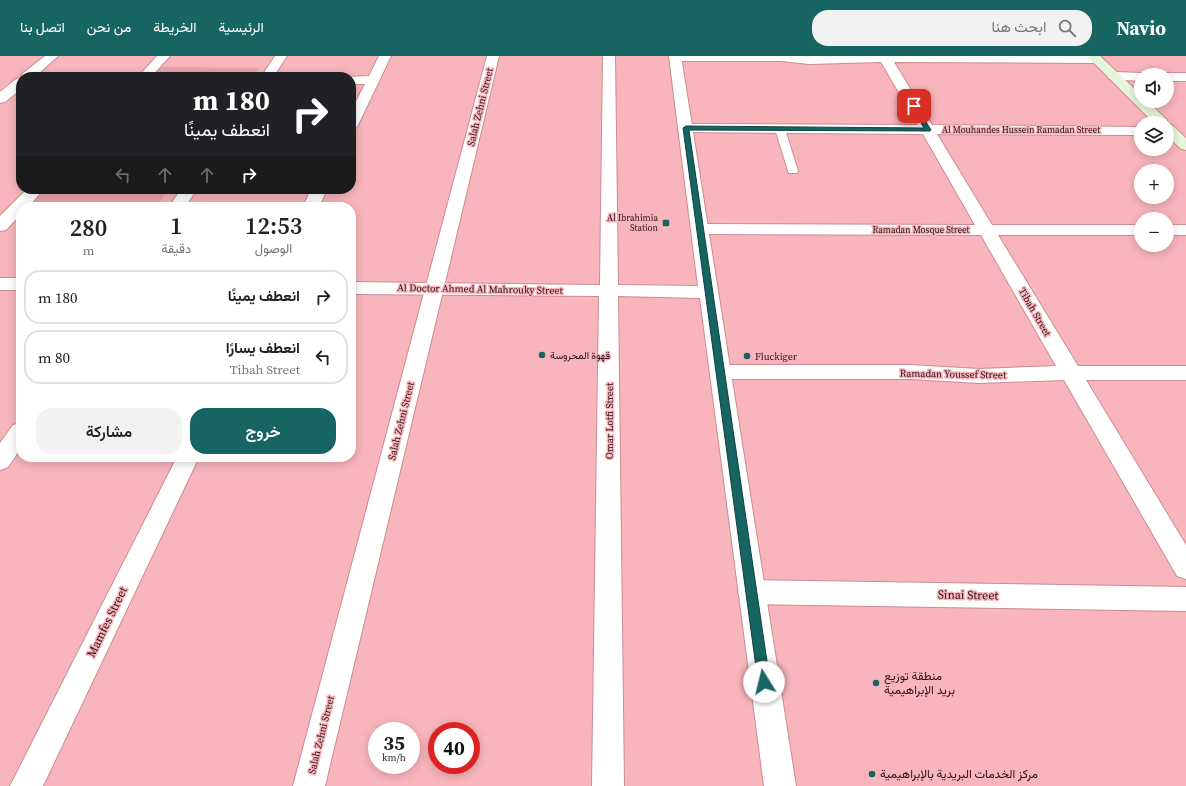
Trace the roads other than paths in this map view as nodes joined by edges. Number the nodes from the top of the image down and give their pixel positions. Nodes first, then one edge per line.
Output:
1 (52, 56) edge
2 (164, 56) edge
3 (282, 56) edge
4 (385, 56) edge
5 (493, 56) edge
6 (609, 56) edge
7 (675, 56) edge
8 (885, 57) edge
9 (808, 58) edge
10 (1094, 58) edge
11 (33, 72) edge
12 (149, 72) edge
13 (271, 72) edge
14 (1114, 76) junction
15 (1134, 76) edge
16 (1174, 77) edge
17 (1186, 77) edge
18 (356, 80) edge
19 (373, 80) junction
20 (16, 86) edge
21 (0, 99) edge
22 (356, 115) edge
23 (1155, 116) edge
24 (686, 128) junction
25 (780, 129) junction
26 (928, 130) junction
27 (1134, 131) edge
28 (1174, 135) edge
29 (1186, 146) edge
30 (793, 171) dead end
31 (31, 194) edge
32 (23, 202) edge
33 (16, 210) edge
34 (0, 226) edge
35 (700, 229) junction
36 (987, 230) junction
37 (1134, 230) edge
38 (1174, 230) edge
39 (1186, 230) edge
40 (0, 284) edge
41 (16, 284) edge
42 (356, 288) edge
43 (434, 289) junction
44 (609, 291) junction
45 (709, 292) junction
46 (720, 372) junction
47 (1071, 373) junction
48 (1186, 373) edge
49 (16, 438) edge
50 (0, 461) edge
51 (186, 462) edge
52 (1184, 562) edge
53 (750, 592) junction
54 (1186, 599) edge
55 (26, 786) edge
56 (309, 786) edge
57 (608, 786) edge
58 (780, 786) edge

1 - 11 street
2 - 12 street
3 - 13 street
4 - 19 street
5 - 43 street, Salah Zehni Street
6 - 44 street, Omar Lotfi Street
7 - 9 street
7 - 24 street
8 - 9 street
8 - 10 street
8 - 26 street, Tibah Street
10 - 14 main road
14 - 15 street
14 - 23 main road
16 - 17 street
18 - 19 street
19 - 22 street
20 - 21 street
24 - 25 street, Al Mouhandes Hussein Ramadan Street
24 - 35 street
25 - 26 street, Al Mouhandes Hussein Ramadan Street
25 - 30 lane
26 - 27 street, Al Mouhandes Hussein Ramadan Street
26 - 36 street, Tibah Street
28 - 29 main road
31 - 32 street
33 - 34 street
35 - 36 street, Ramadan Mosque Street
35 - 45 street
36 - 37 street, Ramadan Mosque Street
36 - 47 street, Tibah Street
38 - 39 street
40 - 41 street
42 - 43 street, Al Doctor Ahmed Al Mahrouky Street
43 - 44 street, Al Doctor Ahmed Al Mahrouky Street
43 - 56 street, Salah Zehni Street
44 - 45 street, Al Doctor Ahmed Al Mahrouky Street
44 - 57 street, Omar Lotfi Street
45 - 46 street
46 - 47 street, Ramadan Youssef Street
46 - 53 street
47 - 48 street, Ramadan Youssef Street
47 - 52 street, Tibah Street
49 - 50 street
51 - 55 street, Mamfes Street
53 - 54 street, Sinai Street
53 - 58 street

